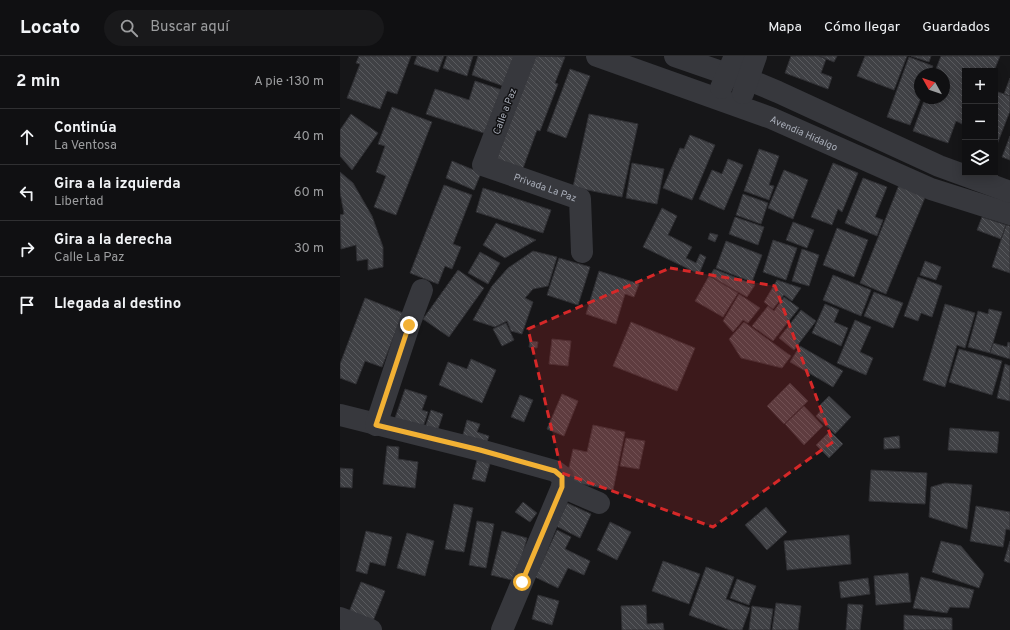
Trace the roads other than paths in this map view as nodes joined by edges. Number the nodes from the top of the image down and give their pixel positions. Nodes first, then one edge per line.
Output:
1 (525, 56) edge
2 (597, 56) edge
3 (675, 56) edge
4 (756, 56) edge
5 (737, 70) edge
6 (717, 98) junction
7 (739, 106) junction
8 (483, 165) joint
9 (1010, 192) edge
10 (1010, 214) edge
11 (582, 252) dead end
12 (422, 290) dead end
13 (340, 415) edge
14 (376, 425) junction
15 (558, 479) junction
16 (599, 503) dead end
17 (340, 618) edge
18 (371, 630) edge
19 (502, 630) edge

1 - 8 street, Calle a Paz
2 - 6 street, Avendia Hidalgo
3 - 5 street
4 - 5 street
5 - 6 street
5 - 7 street
5 - 9 street
6 - 7 street, Avendia Hidalgo
7 - 10 street, Avendia Hidalgo
8 - 11 street, Privada La Paz
12 - 14 street
13 - 14 street
14 - 15 street
15 - 16 street
15 - 19 street
17 - 18 street

